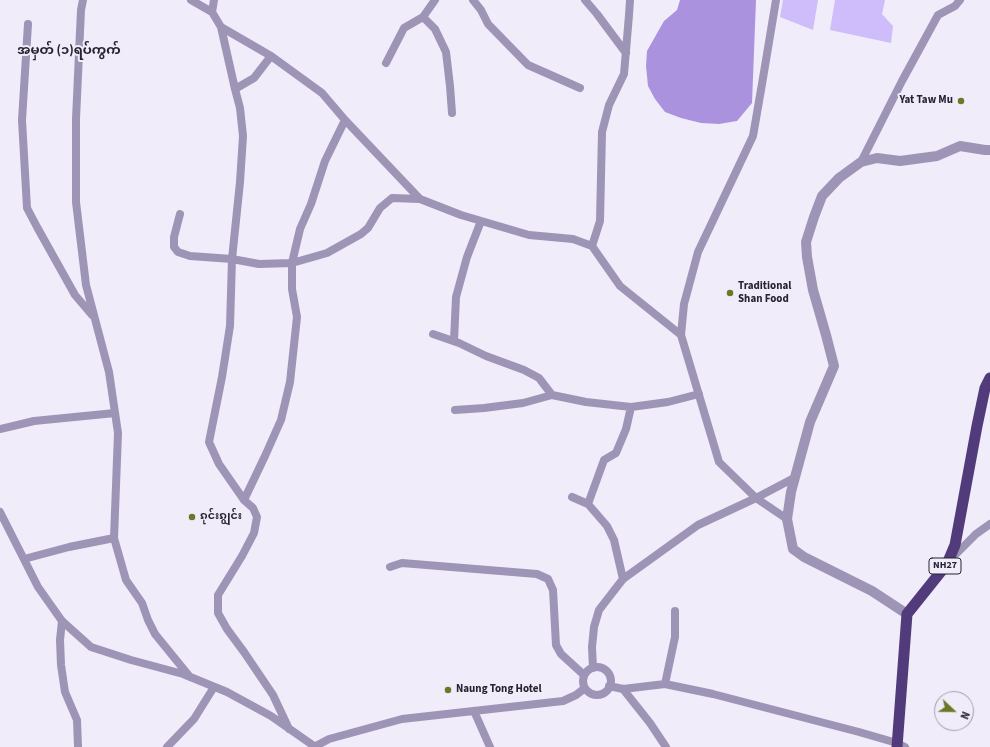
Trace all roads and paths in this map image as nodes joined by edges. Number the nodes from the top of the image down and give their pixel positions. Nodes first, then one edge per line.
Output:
1 (83, 0) edge
2 (191, 0) edge
3 (214, 0) edge
4 (435, 0) edge
5 (473, 0) edge
6 (585, 0) edge
7 (630, 0) edge
8 (776, 0) edge
9 (960, 0) edge
10 (212, 12) junction
11 (423, 17) junction
12 (28, 24) dead end
13 (221, 27) junction
14 (626, 54) junction
15 (271, 56) junction
16 (386, 63) dead end
17 (580, 88) dead end
18 (235, 89) junction
19 (452, 113) dead end
20 (344, 120) junction
21 (990, 150) edge
22 (860, 162) junction
23 (420, 199) junction
24 (180, 214) dead end
25 (481, 221) junction
26 (592, 246) junction
27 (232, 260) junction
28 (292, 263) junction
29 (94, 317) junction
30 (433, 334) dead end
31 (681, 335) junction
32 (454, 341) junction
33 (990, 378) edge
34 (699, 394) junction
35 (552, 395) junction
36 (631, 407) junction
37 (455, 410) dead end
38 (115, 413) junction
39 (0, 429) edge
40 (794, 478) junction
41 (572, 497) dead end
42 (756, 498) junction
43 (244, 500) junction
44 (588, 504) junction
45 (0, 512) edge
46 (786, 519) junction
47 (990, 524) edge
48 (114, 538) junction
49 (24, 559) junction
50 (947, 564) junction
51 (390, 567) dead end
52 (623, 579) junction
53 (675, 611) dead end
54 (907, 614) junction
55 (62, 621) junction
56 (593, 668) junction
57 (584, 675) junction
58 (190, 677) junction
59 (665, 684) junction
60 (609, 686) junction
61 (214, 687) junction
62 (585, 688) junction
63 (623, 688) junction
64 (474, 711) junction
65 (288, 729) junction
66 (900, 746) edge
67 (78, 747) edge
68 (167, 747) edge
69 (314, 747) edge
70 (490, 747) edge
71 (666, 747) edge

1 - 29 street
2 - 10 street
3 - 10 street
4 - 11 street
5 - 17 street
6 - 14 street
7 - 14 street
8 - 31 street
9 - 22 street
10 - 13 street
11 - 16 street
11 - 19 street
12 - 29 street
13 - 15 street
13 - 18 street
14 - 26 street
15 - 18 street
15 - 20 street
18 - 27 street
20 - 23 street
20 - 28 street
21 - 22 street
22 - 40 street
23 - 25 street
23 - 28 street
24 - 27 street
25 - 26 street
25 - 32 street
26 - 31 street
27 - 28 street
27 - 43 street
28 - 43 street
29 - 38 street
30 - 32 street
31 - 34 street
32 - 35 street
33 - 50 highway, NH27
34 - 36 street
34 - 42 street
35 - 36 street
35 - 37 street
36 - 44 street
38 - 39 street
38 - 48 street
40 - 42 street
40 - 46 street
41 - 44 street
42 - 46 street
42 - 52 street
43 - 65 street
44 - 52 street
45 - 49 street
46 - 54 street
47 - 50 street
48 - 49 street
48 - 58 street
49 - 55 street
50 - 54 highway, NH27
51 - 57 street
52 - 56 street
53 - 59 street
54 - 66 highway
55 - 58 street
55 - 67 street
56 - 57 street
56 - 60 street
57 - 62 street
58 - 61 street
59 - 63 street
59 - 66 street
60 - 62 street
60 - 63 street
61 - 65 street
61 - 68 street
62 - 64 street
63 - 71 street
64 - 69 street
64 - 70 street
65 - 69 street

